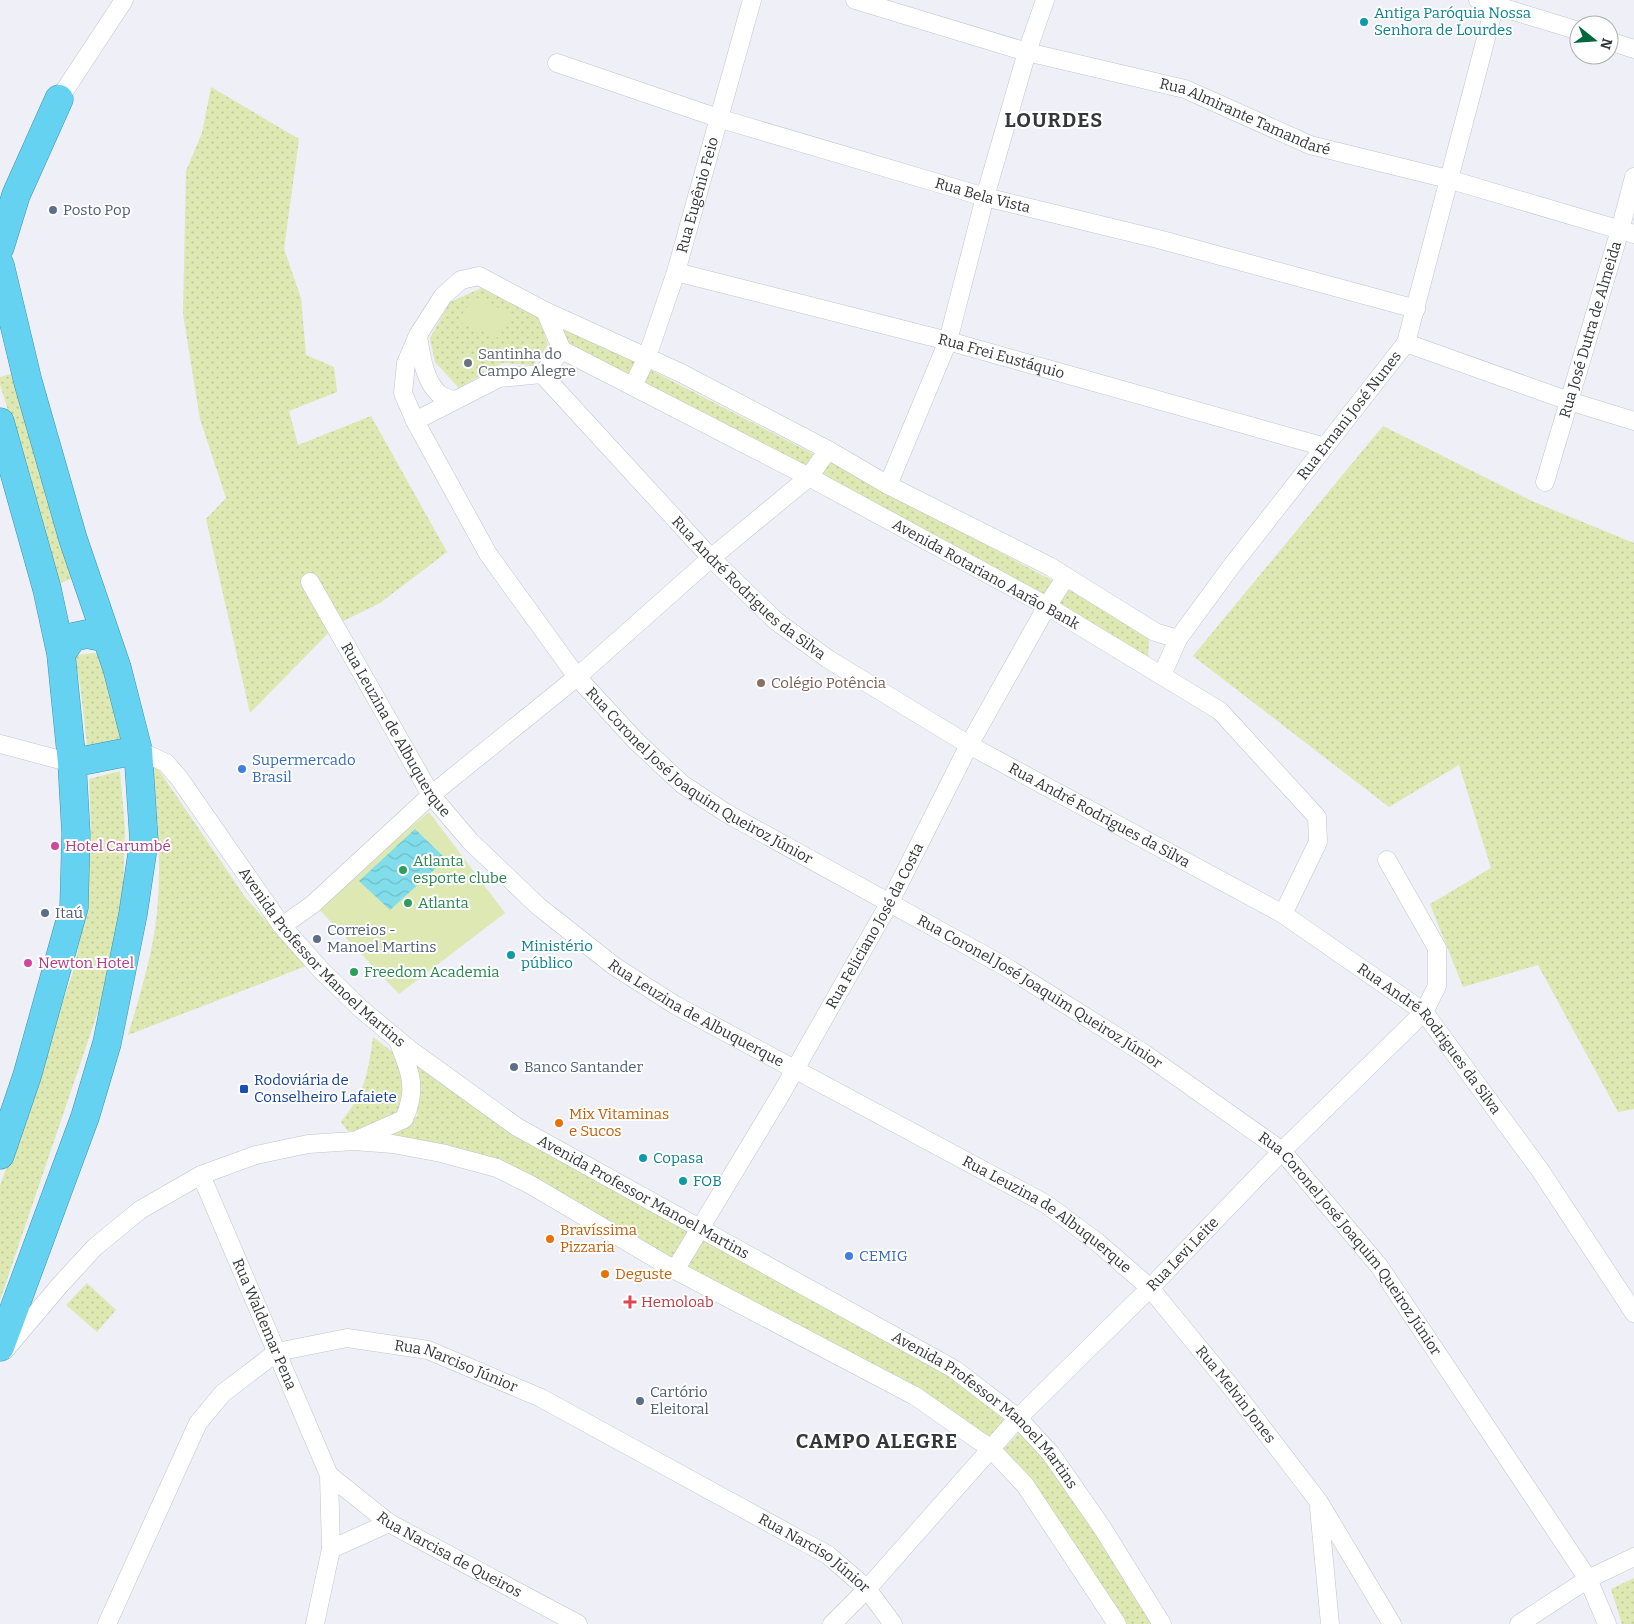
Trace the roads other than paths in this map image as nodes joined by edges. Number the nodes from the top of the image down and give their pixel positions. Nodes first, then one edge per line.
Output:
1 (124, 0) edge
2 (752, 0) edge
3 (855, 0) edge
4 (1045, 0) edge
5 (1486, 2) edge
6 (1569, 28) edge
7 (1619, 44) edge
8 (1634, 48) edge
9 (1027, 52) junction
10 (557, 63) dead end
11 (59, 99) junction
12 (718, 118) junction
13 (1634, 177) edge
14 (1448, 179) junction
15 (985, 196) junction
16 (2, 198) edge
17 (1627, 232) edge
18 (0, 246) edge
19 (0, 265) edge
20 (676, 272) junction
21 (1416, 309) junction
22 (545, 311) junction
23 (0, 321) edge
24 (418, 335) junction
25 (948, 340) junction
26 (1406, 344) junction
27 (562, 350) junction
28 (648, 357) junction
29 (542, 374) junction
30 (28, 382) junction
31 (633, 386) junction
32 (454, 400) junction
33 (1569, 401) junction
34 (415, 421) junction
35 (1634, 421) edge
36 (0, 422) edge
37 (1325, 447) junction
38 (828, 450) junction
39 (809, 477) junction
40 (1545, 482) dead end
41 (888, 485) junction
42 (711, 558) junction
43 (86, 577) junction
44 (1066, 577) junction
45 (310, 582) dead end
46 (47, 589) junction
47 (1047, 606) junction
48 (106, 638) junction
49 (1178, 639) junction
50 (61, 654) junction
51 (1162, 675) junction
52 (577, 677) junction
53 (0, 744) edge
54 (968, 745) junction
55 (138, 750) junction
56 (72, 763) junction
57 (431, 796) junction
58 (1387, 860) dead end
59 (890, 902) junction
60 (1283, 914) junction
61 (282, 926) junction
62 (1424, 1012) junction
63 (398, 1040) junction
64 (795, 1068) junction
65 (7, 1109) edge
66 (354, 1141) junction
67 (1282, 1151) junction
68 (0, 1155) edge
69 (201, 1175) junction
70 (701, 1229) junction
71 (675, 1270) junction
72 (1150, 1288) junction
73 (1628, 1290) edge
74 (1634, 1313) edge
75 (0, 1347) edge
76 (277, 1352) junction
77 (0, 1356) edge
78 (1018, 1418) junction
79 (991, 1449) junction
80 (329, 1475) junction
81 (1319, 1502) junction
82 (389, 1523) junction
83 (331, 1549) junction
84 (1634, 1557) edge
85 (1588, 1578) junction
86 (868, 1589) junction
87 (107, 1624) edge
88 (315, 1624) edge
89 (578, 1624) edge
90 (832, 1624) edge
91 (892, 1624) edge
92 (1117, 1624) edge
93 (1162, 1624) edge
94 (1330, 1624) edge
95 (1392, 1624) edge
96 (1519, 1624) edge
97 (1607, 1624) edge

1 - 11 street
2 - 12 street, Rua Eugênio Feio
3 - 9 street, Rua Almirante Tamandaré
4 - 9 street
5 - 6 street
5 - 14 street, Rua Ernani José Nunes
7 - 8 street
9 - 14 street, Rua Almirante Tamandaré
9 - 15 street
10 - 12 street, Rua Bela Vista
11 - 16 highway
11 - 18 highway
12 - 15 street, Rua Bela Vista
12 - 20 street, Rua Eugênio Feio
13 - 17 street, Rua José Dutra de Almeida
14 - 17 street, Rua Almirante Tamandaré
14 - 21 street, Rua Ernani José Nunes
15 - 21 street, Rua Bela Vista
15 - 25 street
17 - 33 street, Rua José Dutra de Almeida
19 - 30 highway
20 - 25 street, Rua Frei Eustáquio
20 - 28 street, Rua Eugênio Feio
21 - 26 street, Rua Ernani José Nunes
22 - 24 street, Avenida Rotariano Aarão Bank
22 - 27 street
22 - 28 street, Avenida Rotariano Aarão Bank
23 - 30 highway
24 - 32 street
24 - 34 street, Rua Coronel José Joaquim Queiroz Júnior
25 - 37 street, Rua Frei Eustáquio
25 - 41 street
26 - 33 street
26 - 37 street, Rua Ernani José Nunes
27 - 29 street
27 - 31 street, Avenida Rotariano Aarão Bank
28 - 31 street, Rua Eugênio Feio
28 - 38 street, Avenida Rotariano Aarão Bank
29 - 32 street
29 - 42 street, Rua André Rodrigues da Silva
30 - 43 highway
31 - 39 street, Avenida Rotariano Aarão Bank
32 - 34 street
33 - 35 street
33 - 40 street, Rua José Dutra de Almeida
34 - 52 street, Rua Coronel José Joaquim Queiroz Júnior
36 - 46 highway
37 - 49 street, Rua Ernani José Nunes
38 - 39 street
38 - 41 street, Avenida Rotariano Aarão Bank
39 - 42 street
39 - 47 street, Avenida Rotariano Aarão Bank
41 - 44 street, Avenida Rotariano Aarão Bank
42 - 52 street
42 - 54 street, Rua André Rodrigues da Silva
43 - 46 highway
43 - 48 highway
44 - 47 street, Rua Feliciano José da Costa
44 - 49 street, Avenida Rotariano Aarão Bank
45 - 57 street, Rua Leuzina de Albuquerque
46 - 50 highway
47 - 51 street, Avenida Rotariano Aarão Bank
47 - 54 street, Rua Feliciano José da Costa
48 - 50 highway
48 - 55 highway
49 - 51 street, Rua Ernani José Nunes
50 - 56 highway
51 - 60 street, Avenida Rotariano Aarão Bank
52 - 57 street
52 - 59 street, Rua Coronel José Joaquim Queiroz Júnior
53 - 56 street
54 - 59 street, Rua Feliciano José da Costa
54 - 60 street, Rua André Rodrigues da Silva
55 - 56 highway
55 - 61 street, Avenida Professor Manoel Martins
55 - 75 highway
56 - 65 highway
57 - 61 street
57 - 64 street, Rua Leuzina de Albuquerque
58 - 62 street, Rua Levi Leite
59 - 64 street, Rua Feliciano José da Costa
59 - 67 street, Rua Coronel José Joaquim Queiroz Júnior
60 - 62 street, Rua André Rodrigues da Silva
61 - 63 street, Avenida Professor Manoel Martins
62 - 67 street, Rua Levi Leite
62 - 73 street, Rua André Rodrigues da Silva
63 - 66 street
63 - 70 street, Avenida Professor Manoel Martins
64 - 70 street, Rua Feliciano José da Costa
64 - 72 street, Rua Leuzina de Albuquerque
65 - 68 highway
66 - 69 street, Avenida Professor Manoel Martins
66 - 71 street, Avenida Professor Manoel Martins
67 - 72 street, Rua Levi Leite
67 - 85 street, Rua Coronel José Joaquim Queiroz Júnior
69 - 76 street, Rua Waldemar Pena
69 - 77 street, Avenida Professor Manoel Martins
70 - 71 street, Rua Feliciano José da Costa
70 - 78 street, Avenida Professor Manoel Martins
71 - 79 street, Avenida Professor Manoel Martins
72 - 78 street, Rua Levi Leite
72 - 81 street, Rua Melvin Jones
73 - 74 street, Rua André Rodrigues da Silva
76 - 80 street, Rua Waldemar Pena
76 - 86 street, Rua Narciso Júnior
76 - 87 street, Rua Narciso Júnior
78 - 79 street, Rua Levi Leite
78 - 93 street, Avenida Professor Manoel Martins
79 - 86 street, Rua Levi Leite
79 - 92 street, Avenida Professor Manoel Martins
80 - 82 street, Rua Narcisa de Queiros
80 - 83 street
81 - 94 street
81 - 95 street, Rua Melvin Jones
82 - 83 street
82 - 89 street, Rua Narcisa de Queiros
83 - 88 street
84 - 85 street
85 - 96 street
85 - 97 street, Rua Coronel José Joaquim Queiroz Júnior
86 - 90 street, Rua Levi Leite
86 - 91 street, Rua Narciso Júnior

